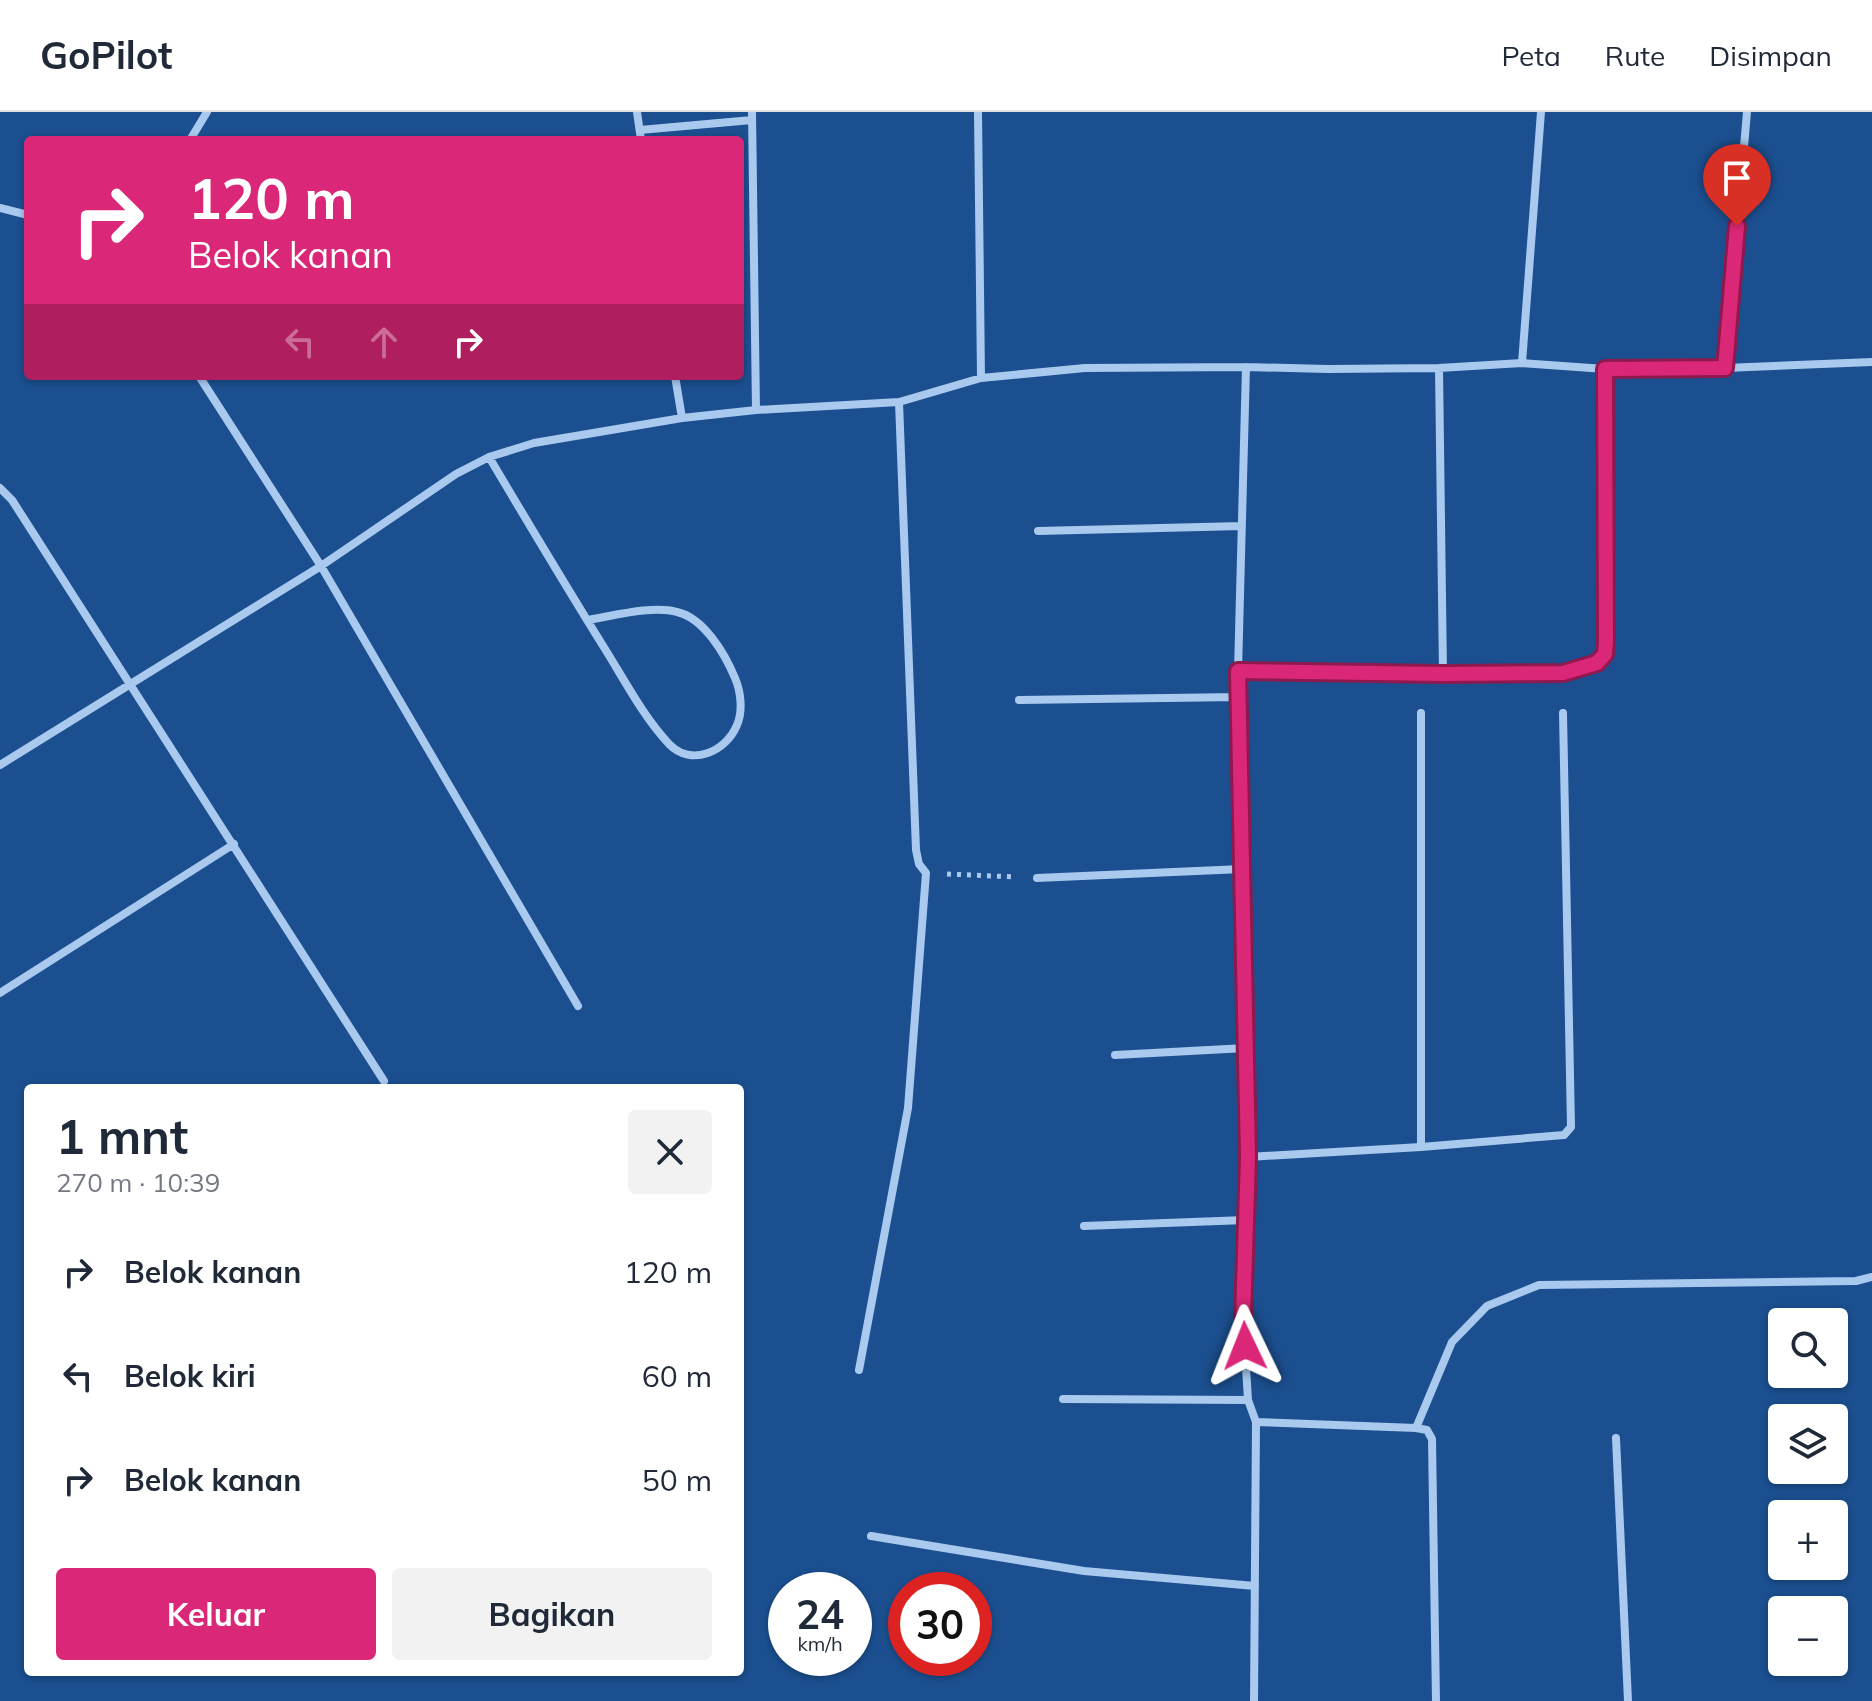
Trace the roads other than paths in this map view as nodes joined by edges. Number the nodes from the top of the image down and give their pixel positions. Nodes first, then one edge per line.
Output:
1 (207, 112) edge
2 (637, 112) edge
3 (978, 112) edge
4 (1541, 112) edge
5 (1747, 112) edge
6 (752, 116) edge
7 (640, 135) edge
8 (192, 136) edge
9 (0, 208) edge
10 (24, 214) edge
11 (1872, 362) edge
12 (1522, 363) junction
13 (1246, 367) junction
14 (1439, 368) junction
15 (1725, 368) junction
16 (1605, 369) junction
17 (981, 378) junction
18 (202, 380) edge
19 (676, 380) edge
20 (899, 402) junction
21 (756, 410) junction
22 (682, 418) junction
23 (489, 457) junction
24 (0, 488) edge
25 (1242, 526) junction
26 (1038, 531) dead end
27 (321, 566) junction
28 (587, 620) junction
29 (1238, 671) junction
30 (1443, 674) junction
31 (131, 684) junction
32 (1239, 697) junction
33 (1019, 700) dead end
34 (1421, 713) dead end
35 (1563, 713) dead end
36 (0, 765) edge
37 (234, 844) junction
38 (1242, 869) junction
39 (1037, 878) road end
40 (0, 993) edge
41 (578, 1006) dead end
42 (1246, 1048) junction
43 (1115, 1055) dead end
44 (384, 1081) dead end
45 (1421, 1147) junction
46 (1248, 1157) junction
47 (1246, 1220) junction
48 (1084, 1226) dead end
49 (1872, 1277) edge
50 (859, 1370) dead end
51 (1063, 1399) dead end
52 (1248, 1400) junction
53 (1256, 1422) junction
54 (1416, 1428) junction
55 (1616, 1438) dead end
56 (871, 1536) dead end
57 (1255, 1586) junction
58 (1254, 1701) edge
59 (1436, 1701) edge
60 (1628, 1701) edge

1 - 8 street
2 - 7 street
3 - 17 street
4 - 12 street
5 - 15 street
6 - 7 street
6 - 21 street
9 - 10 street
11 - 15 street
12 - 14 street
12 - 16 street
13 - 14 street
13 - 17 street
13 - 25 street
14 - 30 street
15 - 16 street
16 - 30 street
17 - 20 street
18 - 27 street
19 - 22 street
20 - 21 street
20 - 50 street
21 - 22 street
22 - 23 street
23 - 27 street
23 - 28 street
24 - 31 street
25 - 26 street
25 - 29 street
27 - 31 street
27 - 41 street
28 - 28 street
29 - 30 street
29 - 32 street
31 - 36 street
31 - 37 street
32 - 33 street
32 - 38 street
34 - 45 street
35 - 45 street
37 - 40 street
37 - 44 street
38 - 39 street
38 - 42 street
42 - 43 street
42 - 46 street
45 - 46 street
46 - 47 street
47 - 48 street
47 - 52 street
49 - 54 street
51 - 52 street
52 - 53 street
53 - 54 street
53 - 57 street
54 - 59 street
55 - 60 street
56 - 57 street
57 - 58 street

